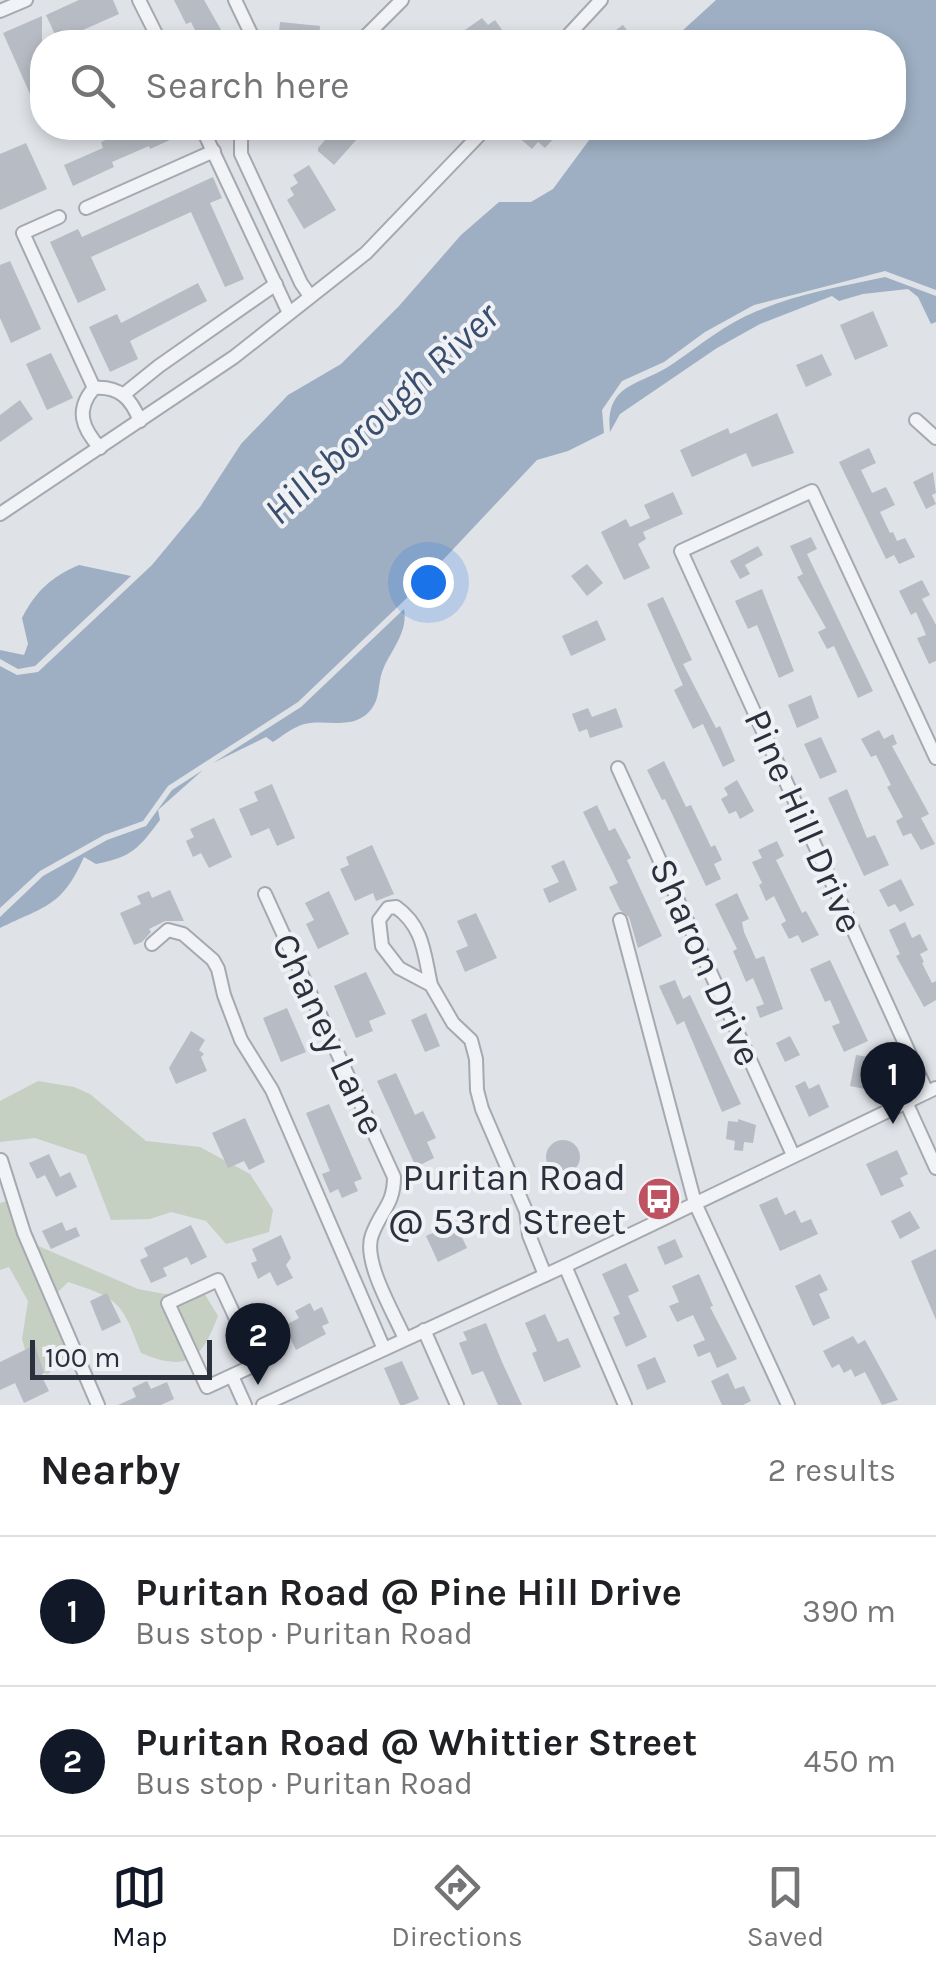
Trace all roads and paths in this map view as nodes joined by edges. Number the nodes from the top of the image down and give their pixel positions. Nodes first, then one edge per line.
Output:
1 (26, 0) edge
2 (139, 0) edge
3 (235, 0) edge
4 (601, 0) edge
5 (398, 2) edge
6 (0, 12) edge
7 (154, 30) edge
8 (249, 30) edge
9 (371, 30) edge
10 (573, 30) edge
11 (208, 140) edge
12 (241, 140) edge
13 (474, 140) edge
14 (214, 152) junction
15 (86, 208) dead end
16 (59, 216) dead end
17 (276, 284) junction
18 (310, 296) junction
19 (293, 310) junction
20 (94, 388) junction
21 (124, 395) junction
22 (916, 420) dead end
23 (140, 421) junction
24 (936, 438) edge
25 (100, 448) junction
26 (0, 514) edge
27 (936, 758) edge
28 (618, 768) dead end
29 (265, 894) dead end
30 (620, 920) dead end
31 (152, 944) dead end
32 (432, 986) junction
33 (932, 1090) edge
34 (906, 1102) junction
35 (793, 1155) junction
36 (2, 1160) edge
37 (936, 1168) edge
38 (696, 1203) junction
39 (565, 1266) junction
40 (546, 1275) junction
41 (424, 1330) junction
42 (406, 1339) junction
43 (384, 1349) junction
44 (232, 1376) junction
45 (292, 1399) edge
46 (98, 1405) edge
47 (246, 1405) edge
48 (263, 1405) edge
49 (458, 1405) edge
50 (625, 1405) edge
51 (788, 1405) edge

1 - 6 street
2 - 7 street
3 - 8 street
4 - 10 street
5 - 9 street
11 - 14 street
12 - 18 street
13 - 18 street
14 - 15 street
14 - 17 street
16 - 20 street
17 - 19 street
17 - 21 street
18 - 19 street
19 - 23 street
20 - 21 street
20 - 25 street
21 - 23 street
22 - 24 street
23 - 25 street
25 - 26 street
27 - 33 street, Pine Hill Drive
28 - 35 street, Sharon Drive
29 - 42 street, Chaney Lane
30 - 38 street
31 - 43 street
32 - 32 street
32 - 40 street
33 - 34 street
34 - 35 street
34 - 37 street
35 - 38 street
36 - 46 street
38 - 39 street
38 - 51 street
39 - 40 street
39 - 50 street
40 - 41 street
41 - 42 street
41 - 49 street
42 - 43 street
43 - 45 street
44 - 44 street
44 - 47 street
45 - 48 street

